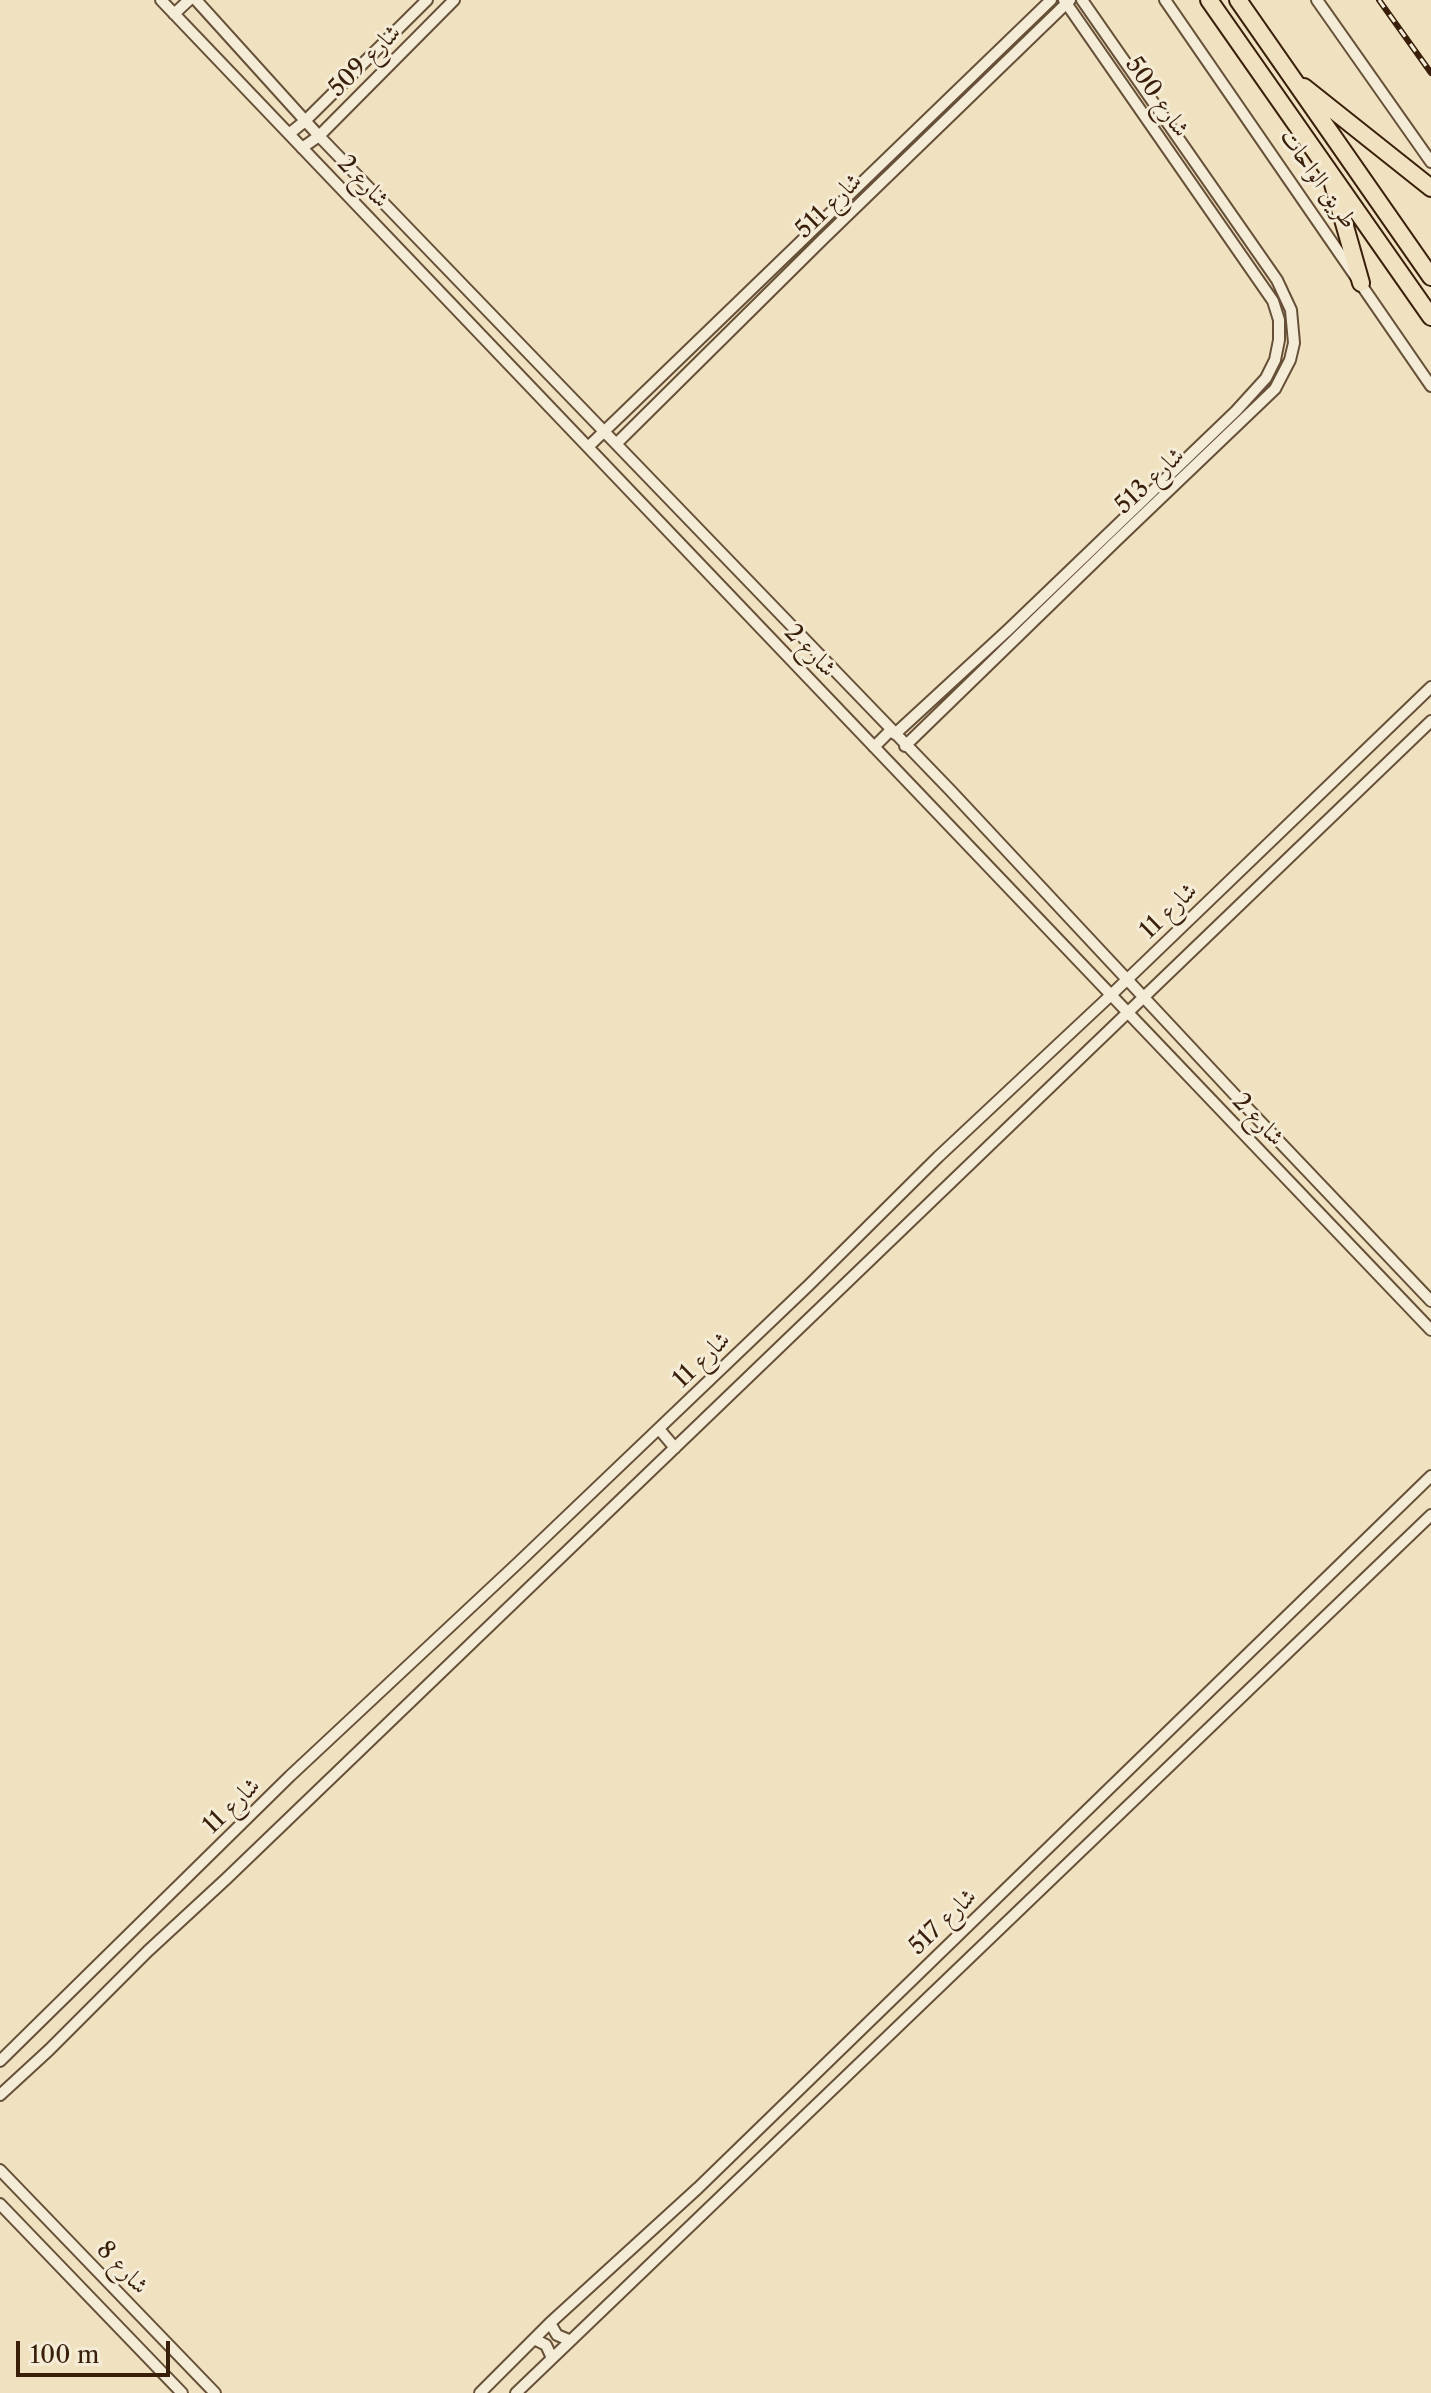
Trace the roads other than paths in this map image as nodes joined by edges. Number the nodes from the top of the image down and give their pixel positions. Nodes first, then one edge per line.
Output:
1 (161, 0) edge
2 (189, 0) edge
3 (196, 0) edge
4 (427, 0) edge
5 (454, 0) edge
6 (1051, 0) edge
7 (1082, 0) edge
8 (1165, 0) edge
9 (1209, 0) edge
10 (1238, 0) edge
11 (1317, 0) edge
12 (1067, 1) edge
13 (174, 14) junction
14 (1123, 60) junction
15 (1112, 68) junction
16 (1290, 76) junction
17 (305, 121) junction
18 (289, 134) junction
19 (319, 136) junction
20 (302, 148) junction
21 (1431, 162) edge
22 (1329, 171) junction
23 (1431, 188) edge
24 (1227, 208) junction
25 (1216, 217) junction
26 (1431, 277) edge
27 (1361, 283) junction
28 (1431, 317) edge
29 (1431, 386) edge
30 (1236, 411) junction
31 (1245, 419) junction
32 (605, 431) junction
33 (617, 443) junction
34 (588, 447) junction
35 (1112, 536) junction
36 (1008, 630) junction
37 (1017, 638) junction
38 (1431, 687) edge
39 (1431, 721) edge
40 (893, 732) junction
41 (905, 746) junction
42 (874, 747) junction
43 (1127, 979) junction
44 (1111, 995) junction
45 (1143, 997) junction
46 (1127, 1012) junction
47 (1431, 1301) edge
48 (1431, 1330) edge
49 (659, 1429) junction
50 (675, 1448) junction
51 (1431, 1476) edge
52 (1431, 1515) edge
53 (0, 2061) edge
54 (0, 2095) edge
55 (0, 2170) edge
56 (0, 2204) edge
57 (550, 2323) junction
58 (534, 2339) junction
59 (569, 2340) junction
60 (552, 2358) junction
61 (182, 2393) edge
62 (215, 2393) edge
63 (480, 2393) edge
64 (516, 2393) edge

1 - 13 street, شارع 2
2 - 13 street
3 - 17 street, شارع 2
4 - 17 street, شارع 509
5 - 19 street, شارع 509
6 - 32 street, شارع 511
7 - 14 street, شارع 500
8 - 27 street, طريق الواحات
9 - 22 highway, طريق الواحات
10 - 16 highway, طريق الواحات
11 - 21 street
12 - 15 street, شارع 500
12 - 33 street, شارع 511
13 - 18 street, شارع 2
14 - 15 street
14 - 24 street, شارع 500
15 - 25 street, شارع 500
16 - 23 highway
16 - 26 highway, طريق الواحات
17 - 18 street, شارع 509
17 - 19 street, شارع 2
18 - 20 street, شارع 2
19 - 20 street, شارع 509
19 - 32 street, شارع 2
20 - 34 street, شارع 2
22 - 27 highway
22 - 28 highway, طريق الواحات
24 - 25 street
24 - 31 street, شارع 513
25 - 30 street, شارع 513
27 - 29 street, طريق الواحات
30 - 31 street
30 - 35 street, شارع 513
31 - 35 street, شارع 513
32 - 33 street, شارع 2
32 - 34 street, شارع 511
33 - 40 street, شارع 2
34 - 42 street, شارع 2
35 - 36 street, شارع 513
35 - 37 street, شارع 513
36 - 37 street
36 - 40 street, شارع 513
37 - 41 street, شارع 513
38 - 43 street, شارع 11
39 - 45 street, شارع 11
40 - 41 street, شارع 2
40 - 42 street, شارع 513
41 - 43 street, شارع 2
42 - 44 street, شارع 2
43 - 44 street, شارع 11
43 - 45 street, شارع 2
44 - 46 street, شارع 2
44 - 49 street, شارع 11
45 - 46 street, شارع 11
45 - 47 street, شارع 2
46 - 48 street, شارع 2
46 - 50 street, شارع 11
49 - 50 street
49 - 53 street, شارع 11
50 - 54 street, شارع 11
51 - 57 street, شارع 517
52 - 59 street, شارع 517
55 - 62 street, شارع 8
56 - 61 street, شارع 8
57 - 58 street, شارع 517
57 - 59 street
58 - 60 street
58 - 63 street, شارع 517
59 - 60 street, شارع 517
60 - 64 street, شارع 517

